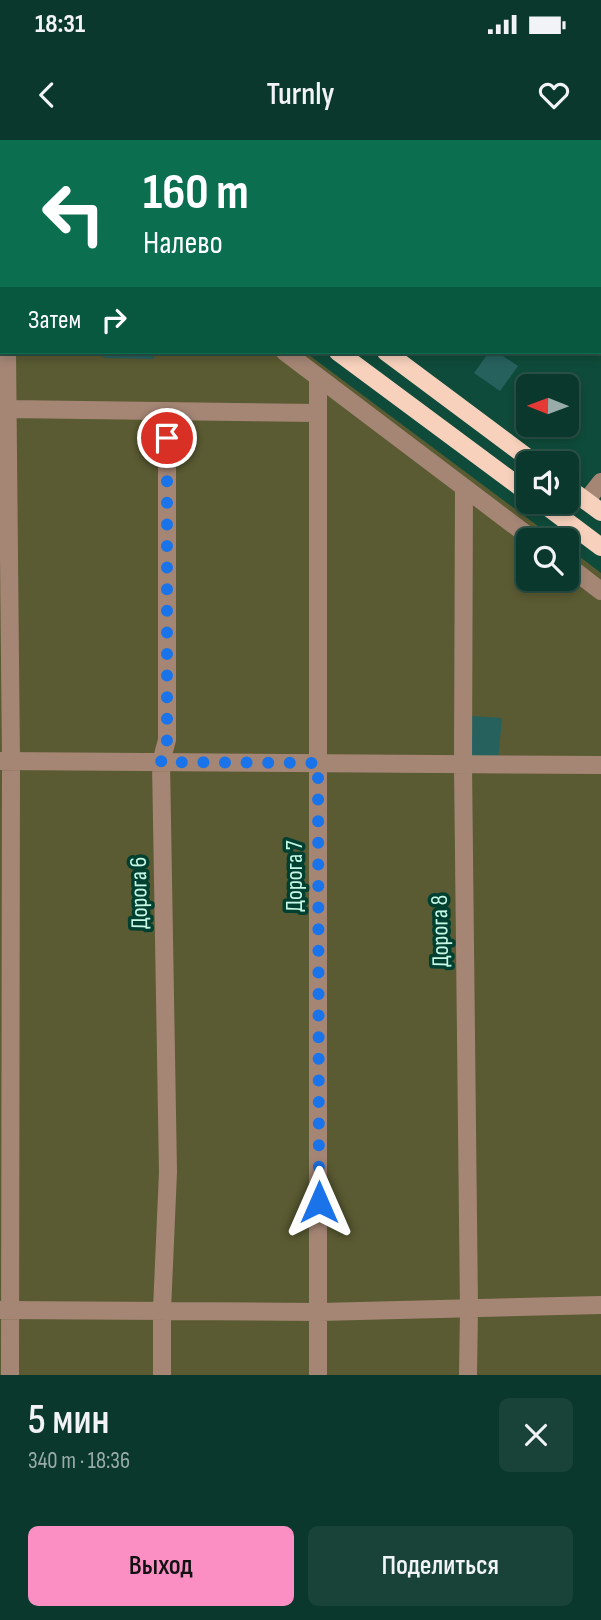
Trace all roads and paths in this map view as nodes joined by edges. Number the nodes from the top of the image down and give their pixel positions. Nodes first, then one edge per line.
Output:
1 (7, 354) edge
2 (288, 354) edge
3 (341, 354) edge
4 (390, 354) edge
5 (318, 377) junction
6 (8, 409) junction
7 (167, 411) junction
8 (318, 413) junction
9 (519, 451) edge
10 (601, 482) edge
11 (516, 484) edge
12 (464, 487) junction
13 (579, 496) edge
14 (594, 507) edge
15 (557, 514) edge
16 (518, 528) edge
17 (601, 547) edge
18 (579, 574) edge
19 (601, 591) edge
20 (6, 761) edge
21 (161, 762) junction
22 (318, 763) junction
23 (463, 764) junction
24 (601, 765) edge
25 (601, 1305) edge
26 (6, 1310) edge
27 (162, 1310) junction
28 (469, 1310) junction
29 (319, 1312) junction
30 (10, 1375) edge
31 (162, 1375) edge
32 (318, 1375) edge
33 (468, 1375) edge

1 - 6 street
2 - 5 street
3 - 11 main road
4 - 9 main road
5 - 8 street, Дорога 7
5 - 12 street
6 - 7 street
6 - 20 street
7 - 8 street
7 - 21 street, Дорога 6
8 - 22 street, Дорога 7
10 - 14 street
12 - 16 street
12 - 23 street, Дорога 8
13 - 14 main road
15 - 17 main road
18 - 19 street
20 - 21 street
20 - 26 street
21 - 22 street
21 - 27 street, Дорога 6
22 - 23 street
22 - 29 street, Дорога 7
23 - 24 street
23 - 28 street, Дорога 8
25 - 28 street
26 - 27 street
26 - 30 street
27 - 29 street
27 - 31 street, Дорога 6
28 - 29 street
28 - 33 street, Дорога 8
29 - 32 street, Дорога 7

